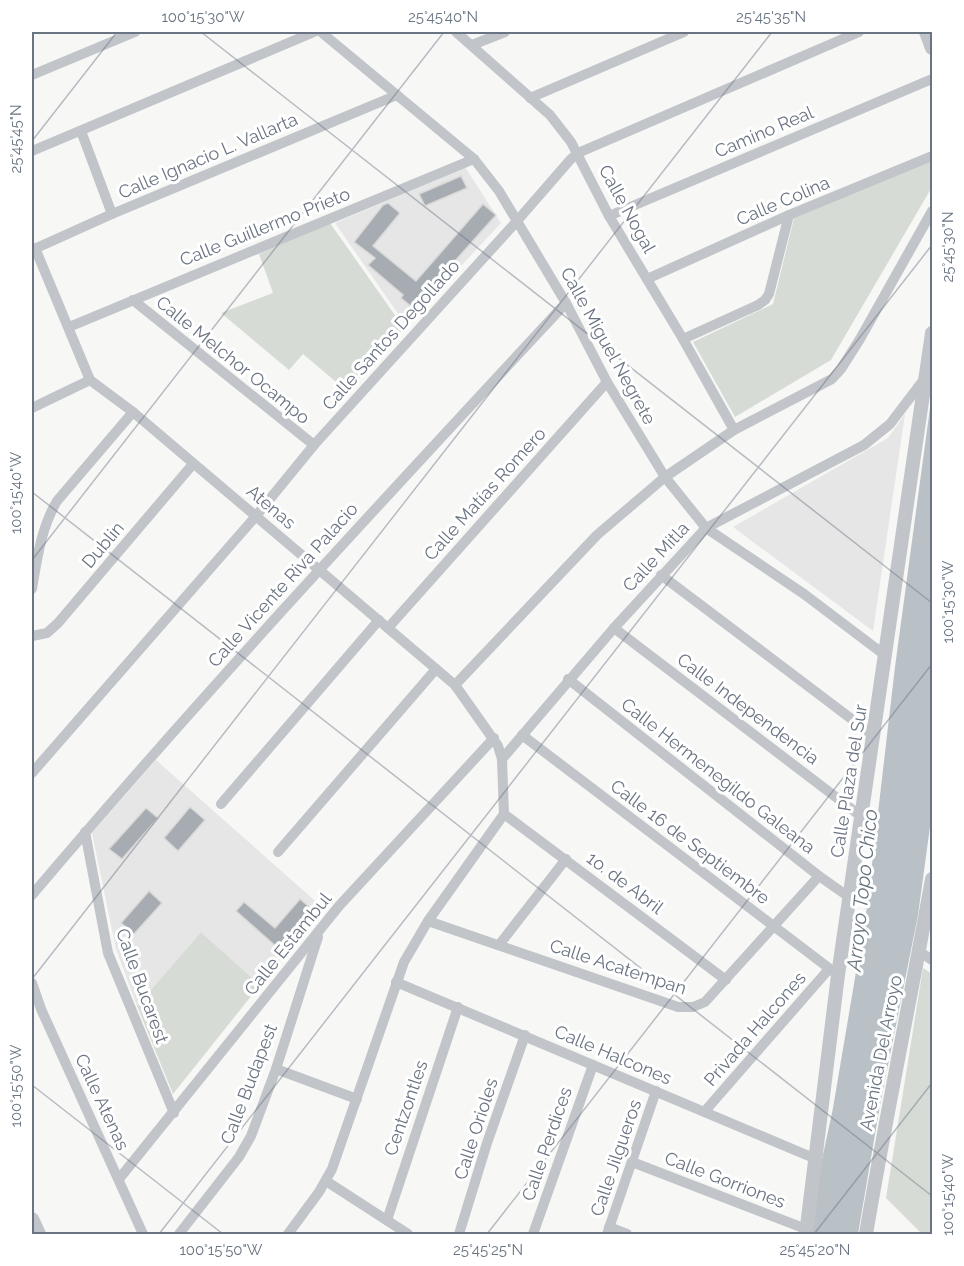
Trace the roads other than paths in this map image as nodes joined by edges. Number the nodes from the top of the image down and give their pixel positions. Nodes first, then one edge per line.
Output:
1 (135, 32) edge
2 (314, 32) edge
3 (321, 32) edge
4 (456, 32) edge
5 (505, 32) edge
6 (684, 32) edge
7 (858, 32) edge
8 (926, 32) edge
9 (472, 45) junction
10 (933, 48) edge
11 (32, 75) edge
12 (933, 79) edge
13 (397, 95) junction
14 (530, 98) junction
15 (81, 131) junction
16 (32, 151) edge
17 (578, 153) junction
18 (933, 156) edge
19 (474, 159) junction
20 (933, 210) edge
21 (112, 214) junction
22 (789, 215) junction
23 (609, 216) junction
24 (517, 221) junction
25 (33, 249) edge
26 (647, 279) junction
27 (133, 300) junction
28 (566, 303) junction
29 (69, 327) junction
30 (933, 333) edge
31 (683, 339) junction
32 (926, 377) junction
33 (90, 380) junction
34 (607, 382) junction
35 (32, 405) edge
36 (133, 412) junction
37 (734, 430) junction
38 (314, 445) junction
39 (193, 464) junction
40 (665, 477) junction
41 (256, 516) junction
42 (706, 528) junction
43 (319, 569) junction
44 (661, 575) junction
45 (32, 590) edge
46 (379, 620) junction
47 (388, 628) junction
48 (614, 628) junction
49 (32, 636) edge
50 (886, 657) junction
51 (436, 669) junction
52 (568, 679) junction
53 (455, 685) junction
54 (522, 735) junction
55 (874, 736) junction
56 (494, 738) junction
57 (501, 759) junction
58 (32, 773) edge
59 (221, 804) dead end
60 (504, 814) junction
61 (862, 817) junction
62 (85, 832) junction
63 (278, 852) dead end
64 (566, 859) junction
65 (819, 876) junction
66 (933, 879) edge
67 (32, 895) edge
68 (849, 897) junction
69 (428, 921) junction
70 (774, 928) junction
71 (320, 930) junction
72 (499, 945) junction
73 (920, 952) junction
74 (933, 960) edge
75 (833, 972) junction
76 (726, 980) junction
77 (396, 982) junction
78 (32, 983) edge
79 (458, 1007) junction
80 (525, 1035) junction
81 (592, 1065) junction
82 (276, 1069) junction
83 (656, 1092) junction
84 (357, 1099) junction
85 (705, 1111) junction
86 (174, 1113) junction
87 (816, 1159) junction
88 (632, 1162) junction
89 (119, 1179) junction
90 (326, 1181) junction
91 (32, 1219) edge
92 (387, 1221) junction
93 (608, 1231) edge
94 (806, 1232) edge
95 (868, 1233) edge
96 (39, 1234) edge
97 (143, 1234) edge
98 (179, 1234) edge
99 (288, 1234) edge
100 (408, 1234) edge
101 (459, 1234) edge
102 (533, 1234) edge
103 (627, 1234) edge

1 - 11 street
2 - 15 street
3 - 13 street, Calle Miguel Negrete
4 - 9 street, Calle Nogal
5 - 9 street
6 - 14 street
7 - 17 street, Calle Santos Degollado
8 - 10 street
9 - 14 street, Calle Nogal
12 - 23 street, Camino Real
13 - 19 street, Calle Miguel Negrete
13 - 21 street, Calle Ignacio L. Vallarta
14 - 17 street, Calle Nogal
15 - 16 street
15 - 21 street
17 - 23 street, Calle Nogal
17 - 24 street, Calle Santos Degollado
18 - 22 street, Calle Colina
19 - 24 street, Calle Miguel Negrete
19 - 27 street, Calle Guillermo Prieto
20 - 37 street
21 - 25 street, Calle Ignacio L. Vallarta
22 - 26 street, Calle Colina
22 - 31 street
23 - 26 street, Calle Nogal
24 - 28 street, Calle Miguel Negrete
24 - 38 street, Calle Santos Degollado
25 - 29 street
26 - 31 street, Calle Nogal
27 - 29 street, Calle Guillermo Prieto
27 - 38 street, Calle Melchor Ocampo
28 - 34 street, Calle Miguel Negrete
28 - 43 street, Calle Vicente Riva Palacio
29 - 33 street
30 - 32 street, Calle Plaza del Sur
31 - 37 street, Calle Nogal
32 - 42 street, Calle Mitla
32 - 50 street, Calle Plaza del Sur
33 - 35 street
33 - 36 street, Atenas
34 - 40 street, Calle Miguel Negrete
34 - 47 street, Calle Matías Romero
36 - 39 street, Atenas
36 - 45 street
37 - 40 street
38 - 41 street, Calle Santos Degollado
39 - 41 street, Atenas
39 - 49 street, Dublin
40 - 42 street, Calle Miguel Negrete
40 - 53 street
41 - 43 street, Atenas
41 - 58 street, Calle Santos Degollado
42 - 44 street, Calle Mitla
42 - 50 street, Calle Miguel Negrete
43 - 46 street, Atenas
43 - 62 street, Calle Vicente Riva Palacio
44 - 48 street, Calle Mitla
44 - 55 street
46 - 47 street, Atenas
46 - 59 street
47 - 51 street, Atenas
48 - 52 street, Calle Mitla
48 - 61 street, Calle Independencia
50 - 55 street, Calle Plaza del Sur
51 - 53 street, Atenas
51 - 63 street
52 - 54 street, Calle Mitla
52 - 65 street, Calle Hermenegildo Galeana
53 - 56 street, Atenas
54 - 57 street, Calle Mitla
54 - 70 street, Calle 16 de Septiembre
55 - 61 street, Calle Plaza del Sur
56 - 57 street, Atenas
56 - 71 street, Calle Estambul
57 - 60 street, Atenas
60 - 64 street, 1o. de Abril
60 - 69 street
61 - 68 street, Calle Plaza del Sur
62 - 67 street, Calle Vicente Riva Palacio
62 - 86 street, Calle Bucarest
64 - 72 street
64 - 76 street, 1o. de Abril
65 - 68 street, Calle Hermenegildo Galeana
65 - 70 street, Calle Acatempan
66 - 73 street, Avenida Del Arroyo
68 - 75 street, Calle Plaza del Sur
69 - 72 street, Calle Acatempan
69 - 77 street
70 - 75 street, Calle 16 de Septiembre
70 - 76 street, Calle Acatempan
71 - 82 street, Calle Budapest
71 - 86 street, Calle Estambul
72 - 76 street, Calle Acatempan
73 - 74 street
73 - 95 street, Avenida Del Arroyo
75 - 85 street, Privada Halcones
75 - 87 street, Calle Plaza del Sur
77 - 79 street, Calle Halcones
77 - 84 street
78 - 89 street, Calle Atenas
79 - 80 street, Calle Halcones
79 - 92 street, Centzontles
80 - 81 street, Calle Halcones
80 - 101 street, Calle Orioles
81 - 83 street, Calle Halcones
81 - 102 street, Calle Perdices
82 - 84 street
82 - 98 street, Calle Budapest
83 - 85 street, Calle Halcones
83 - 88 street, Calle Jilgueros
84 - 90 street
85 - 87 street, Calle Halcones
86 - 89 street, Calle Estambul
87 - 94 street, Calle Plaza del Sur
88 - 93 street, Calle Jilgueros
88 - 94 street, Calle Gorriones
89 - 97 street, Calle Atenas
90 - 92 street
90 - 99 street
91 - 96 street
92 - 100 street
93 - 103 street

